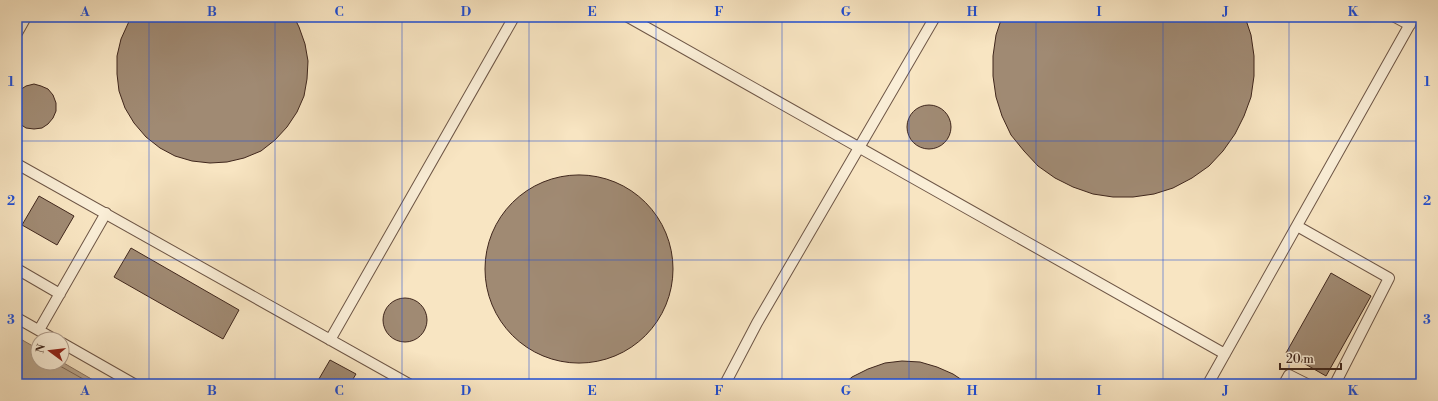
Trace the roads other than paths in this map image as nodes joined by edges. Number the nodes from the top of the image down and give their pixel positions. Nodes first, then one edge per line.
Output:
1 (26, 17) edge
2 (514, 17) edge
3 (628, 17) edge
4 (936, 17) edge
5 (1395, 17) edge
6 (1412, 21) edge
7 (17, 33) edge
8 (859, 148) junction
9 (17, 164) edge
10 (106, 213) junction
11 (1297, 226) junction
12 (17, 269) edge
13 (60, 294) junction
14 (17, 318) edge
15 (39, 330) joint
16 (330, 340) junction
17 (70, 348) edge
18 (1225, 354) junction
19 (134, 384) edge
20 (409, 384) edge
21 (726, 384) edge
22 (1208, 384) edge
23 (1284, 384) edge
24 (1307, 384) edge
25 (1335, 384) edge

1 - 7 lane
2 - 16 lane
3 - 8 lane
4 - 8 lane
5 - 6 lane
6 - 11 lane
8 - 18 lane
8 - 21 lane
9 - 10 lane
10 - 13 lane
10 - 16 lane
11 - 18 lane
11 - 25 lane
12 - 13 lane
13 - 15 lane
14 - 15 lane
16 - 20 lane
17 - 19 lane
18 - 22 lane
23 - 24 lane

